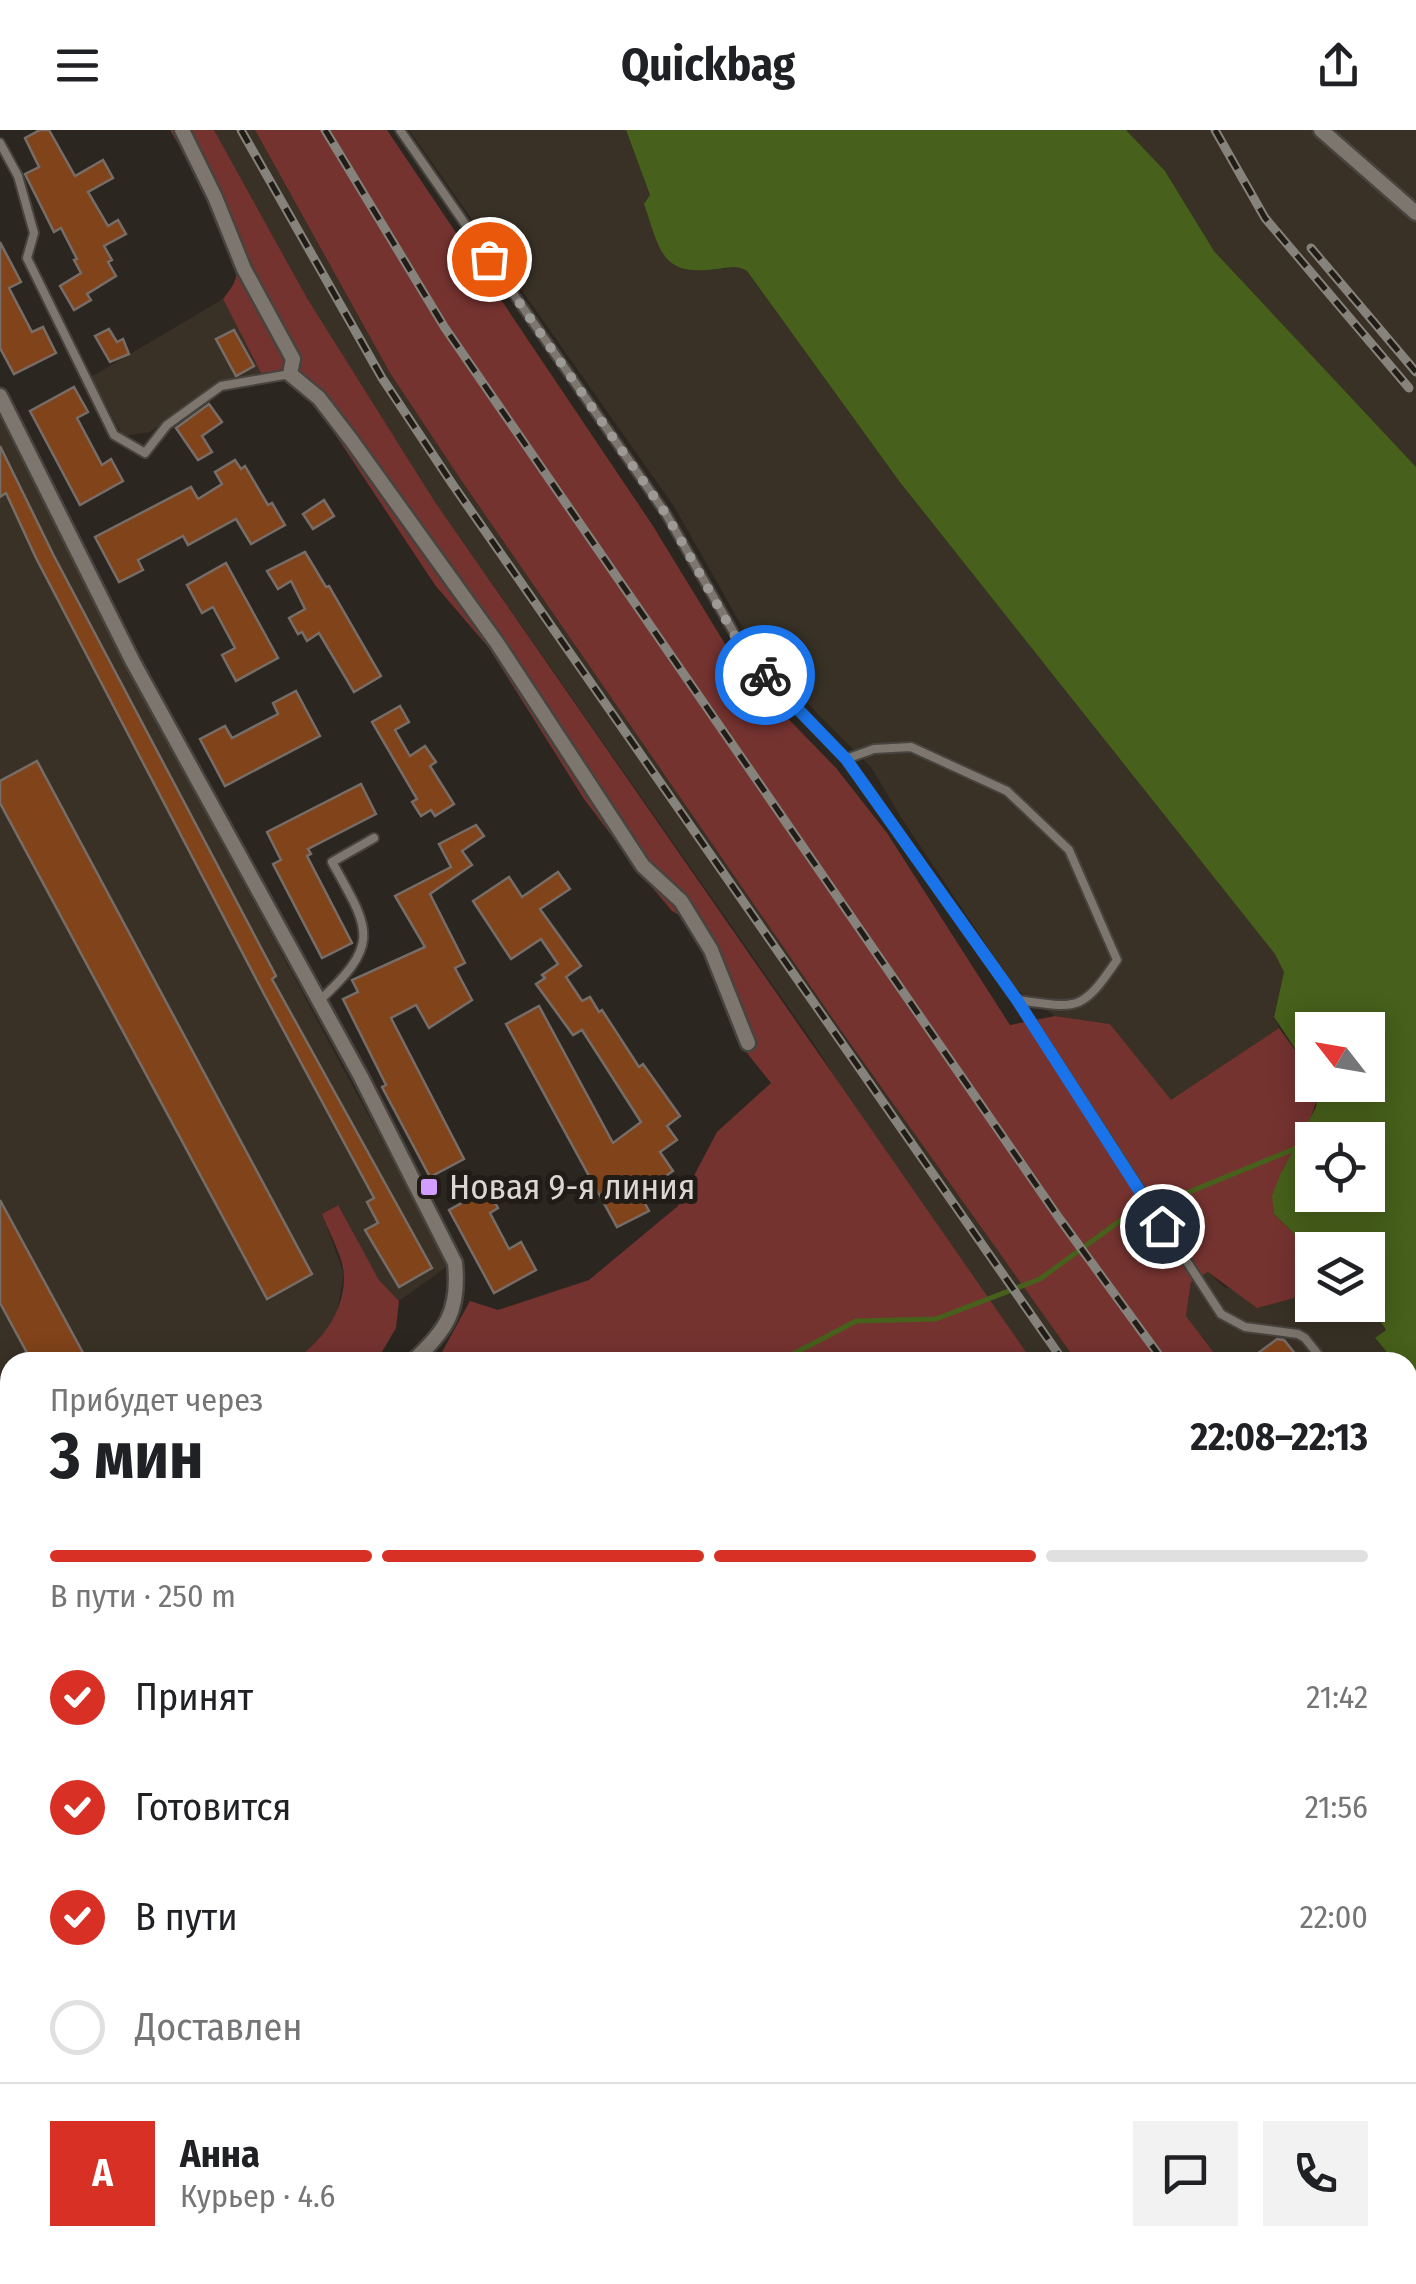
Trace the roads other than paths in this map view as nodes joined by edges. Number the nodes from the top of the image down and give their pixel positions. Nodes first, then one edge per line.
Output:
1 (182, 130) edge
2 (400, 130) edge
3 (1321, 130) edge
4 (0, 143) edge
5 (1416, 213) edge
6 (290, 374) junction
7 (0, 396) edge
8 (846, 759) junction
9 (374, 838) dead end
10 (1017, 1000) junction
11 (319, 1001) junction
12 (748, 1043) dead end
13 (423, 1352) edge
14 (1316, 1352) edge

1 - 6 street
2 - 8 lane
3 - 5 street
4 - 6 lane
6 - 12 street
7 - 11 street
8 - 10 lane
8 - 10 lane
9 - 11 lane
10 - 14 lane
11 - 13 street

